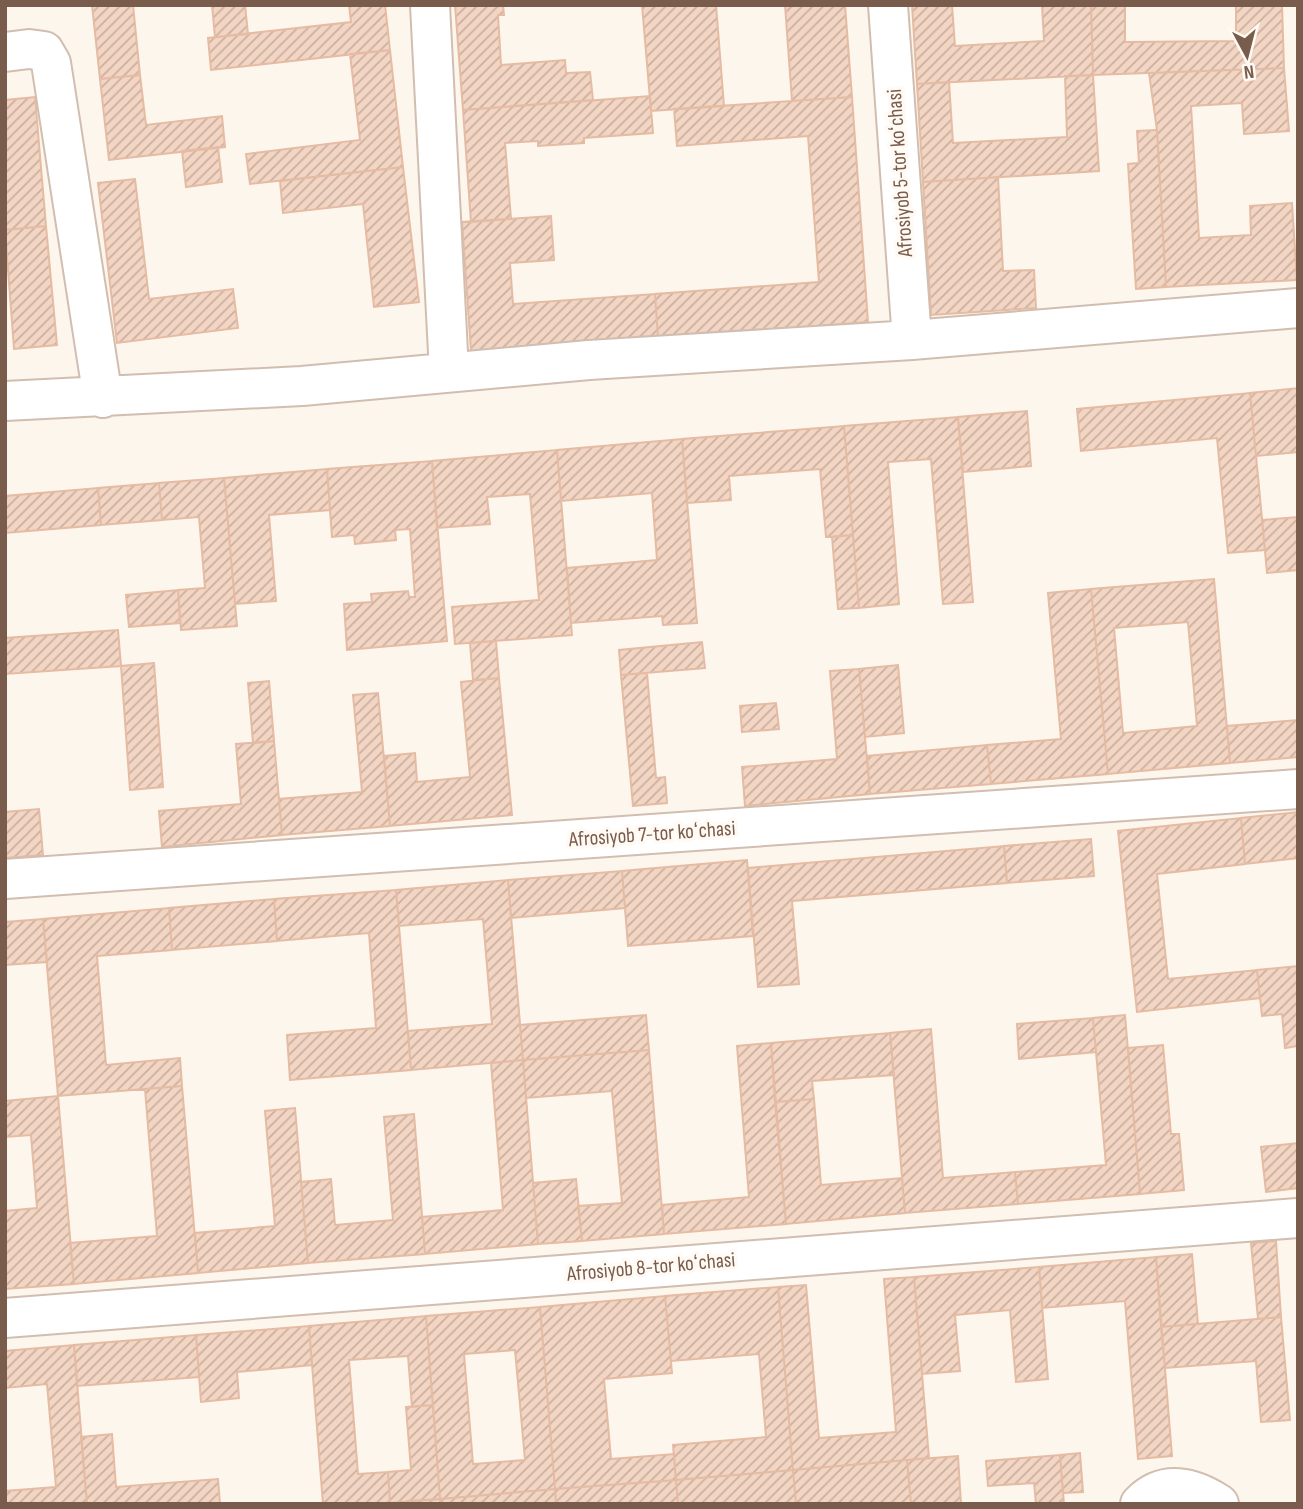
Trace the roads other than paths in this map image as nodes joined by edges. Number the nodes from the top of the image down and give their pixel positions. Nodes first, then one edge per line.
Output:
1 (430, 5) edge
2 (888, 5) edge
3 (5, 52) edge
4 (1298, 307) edge
5 (912, 340) junction
6 (449, 372) junction
7 (103, 398) junction
8 (5, 401) edge
9 (1298, 789) edge
10 (5, 879) edge
11 (1298, 1218) edge
12 (5, 1318) edge
13 (1140, 1504) edge
14 (1219, 1504) edge

1 - 6 street
2 - 5 street, Afrosiyob 5-tor koʻchasi
3 - 7 street
4 - 5 street
5 - 6 street
6 - 7 street
7 - 8 street
9 - 10 street, Afrosiyob 7-tor koʻchasi
11 - 12 street, Afrosiyob 8-tor koʻchasi
13 - 14 street

